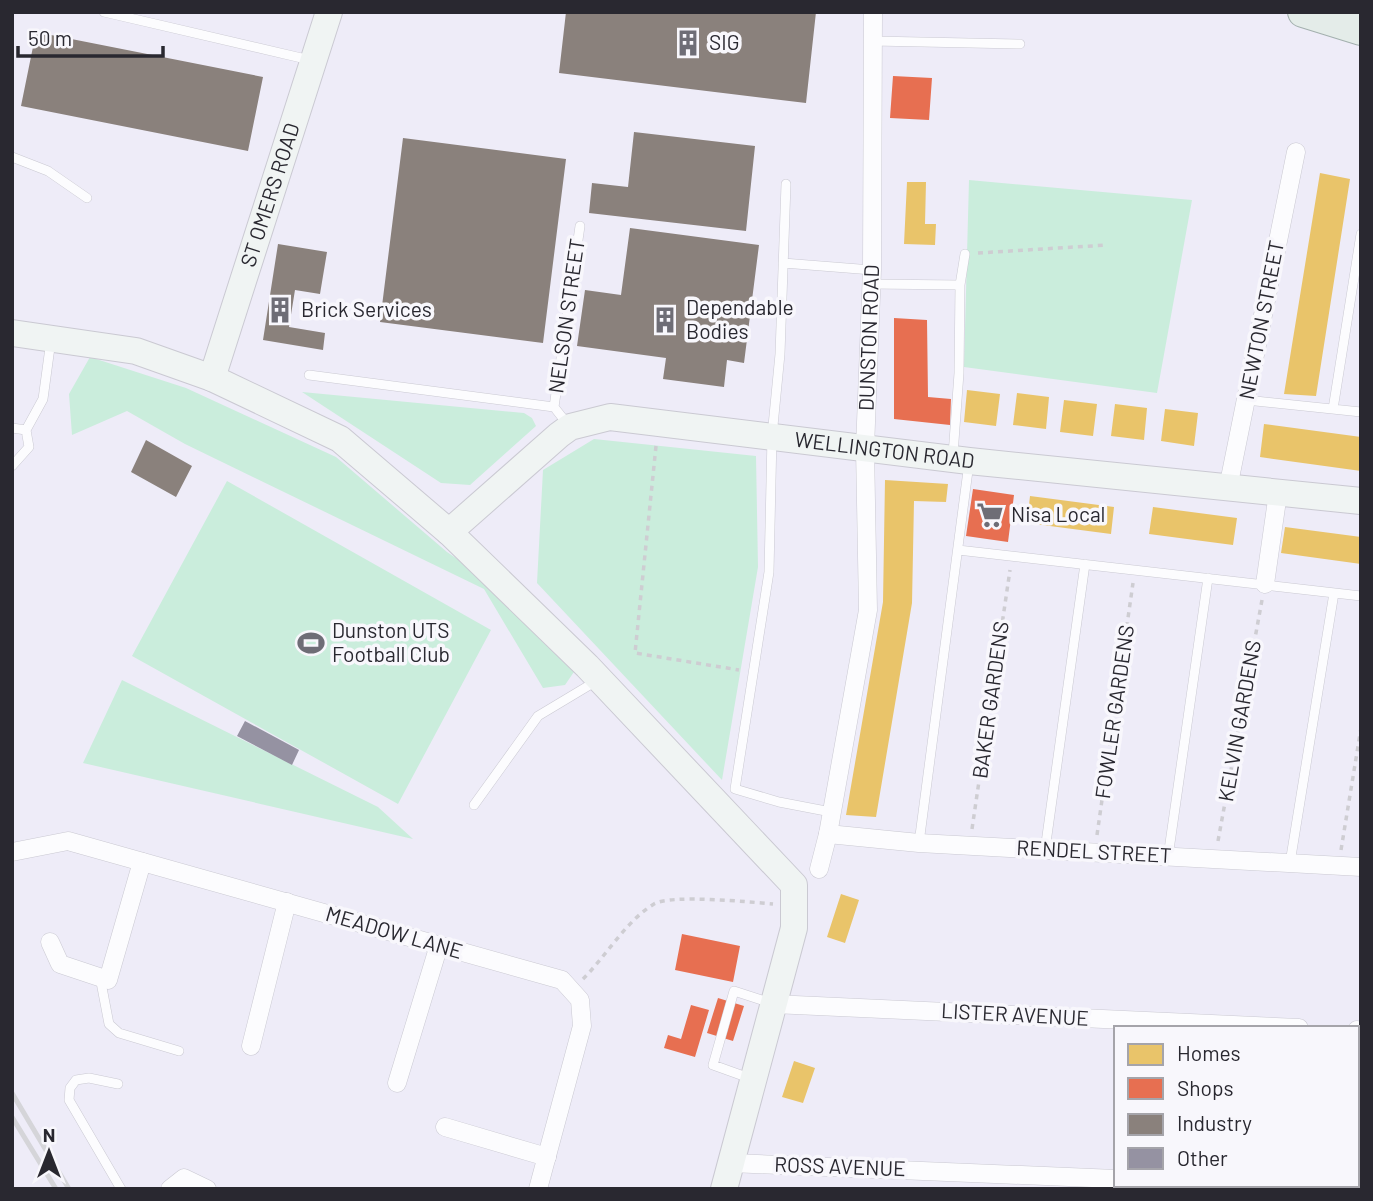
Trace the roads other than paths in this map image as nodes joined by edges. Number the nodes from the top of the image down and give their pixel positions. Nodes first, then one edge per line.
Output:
1 (104, 12) edge
2 (328, 12) edge
3 (873, 12) edge
4 (1316, 14) edge
5 (1361, 30) edge
6 (873, 41) junction
7 (1020, 44) dead end
8 (314, 61) junction
9 (1296, 152) dead end
10 (12, 157) edge
11 (786, 184) dead end
12 (87, 198) dead end
13 (580, 226) dead end
14 (1361, 234) edge
15 (965, 254) road end
16 (783, 263) junction
17 (872, 277) junction
18 (960, 285) junction
19 (12, 333) edge
20 (51, 339) junction
21 (309, 375) dead end
22 (212, 378) junction
23 (1245, 400) junction
24 (1333, 409) junction
25 (1361, 412) edge
26 (562, 417) junction
27 (12, 428) edge
28 (26, 430) junction
29 (772, 436) junction
30 (865, 448) junction
31 (961, 460) junction
32 (12, 466) edge
33 (1228, 488) junction
34 (1278, 494) junction
35 (1361, 501) edge
36 (449, 532) junction
37 (957, 550) junction
38 (1085, 564) junction
39 (1208, 578) junction
40 (1265, 584) junction
41 (1334, 593) junction
42 (1361, 596) edge
43 (599, 679) junction
44 (474, 805) dead end
45 (831, 812) junction
46 (828, 834) junction
47 (919, 844) junction
48 (1045, 850) junction
49 (12, 852) edge
50 (1168, 857) junction
51 (142, 862) junction
52 (1290, 863) junction
53 (1361, 867) edge
54 (818, 869) dead end
55 (287, 902) junction
56 (50, 942) dead end
57 (439, 945) junction
58 (100, 977) junction
59 (773, 1004) junction
60 (1255, 1026) edge
61 (251, 1046) dead end
62 (179, 1051) dead end
63 (753, 1079) junction
64 (397, 1083) dead end
65 (118, 1084) dead end
66 (445, 1127) dead end
67 (547, 1157) junction
68 (731, 1163) junction
69 (1114, 1179) edge
70 (1320, 1187) edge
71 (121, 1189) edge
72 (170, 1189) edge
73 (207, 1189) edge
74 (538, 1189) edge
75 (724, 1189) edge
76 (1361, 1189) edge

1 - 8 lane
2 - 8 street, ST OMERS ROAD
3 - 6 street, DUNSTON ROAD
4 - 5 main road
6 - 7 lane
6 - 17 street, DUNSTON ROAD
8 - 22 street, ST OMERS ROAD
9 - 23 street, NEWTON STREET
10 - 12 lane
11 - 16 lane
13 - 26 lane, NELSON STREET
14 - 24 lane
15 - 18 lane
16 - 17 lane
16 - 29 lane
17 - 18 lane
17 - 30 street, DUNSTON ROAD
18 - 31 lane
19 - 20 street
20 - 22 street
20 - 28 lane
21 - 26 lane
22 - 36 street
23 - 24 lane
23 - 33 street, NEWTON STREET
24 - 25 lane
26 - 29 street, WELLINGTON ROAD
26 - 36 street, WELLINGTON ROAD
27 - 28 lane
28 - 32 lane
29 - 30 street, WELLINGTON ROAD
29 - 45 lane
30 - 31 street, WELLINGTON ROAD
30 - 45 street, DUNSTON ROAD
31 - 33 street, WELLINGTON ROAD
31 - 37 lane
33 - 34 street, WELLINGTON ROAD
34 - 35 street, WELLINGTON ROAD
34 - 40 street
36 - 43 street
37 - 38 lane
37 - 47 lane
38 - 39 lane
38 - 48 lane
39 - 40 lane
39 - 50 lane
40 - 41 lane
41 - 42 lane
41 - 52 lane
43 - 44 lane
43 - 59 street
45 - 46 street, DUNSTON ROAD
46 - 47 street, RENDEL STREET
46 - 54 street, DUNSTON ROAD
47 - 48 street, RENDEL STREET
48 - 50 street, RENDEL STREET
49 - 51 street, MEADOW LANE
50 - 52 street, RENDEL STREET
51 - 55 street, MEADOW LANE
51 - 58 street
52 - 53 street, RENDEL STREET
55 - 57 street, MEADOW LANE
55 - 61 street
56 - 58 street
57 - 64 street
57 - 67 street, MEADOW LANE
58 - 62 lane
59 - 60 street, LISTER AVENUE
59 - 63 street
59 - 63 lane
63 - 68 street
65 - 71 lane
66 - 67 street
67 - 74 street
68 - 69 street, ROSS AVENUE
68 - 75 street
70 - 76 street
72 - 73 street

